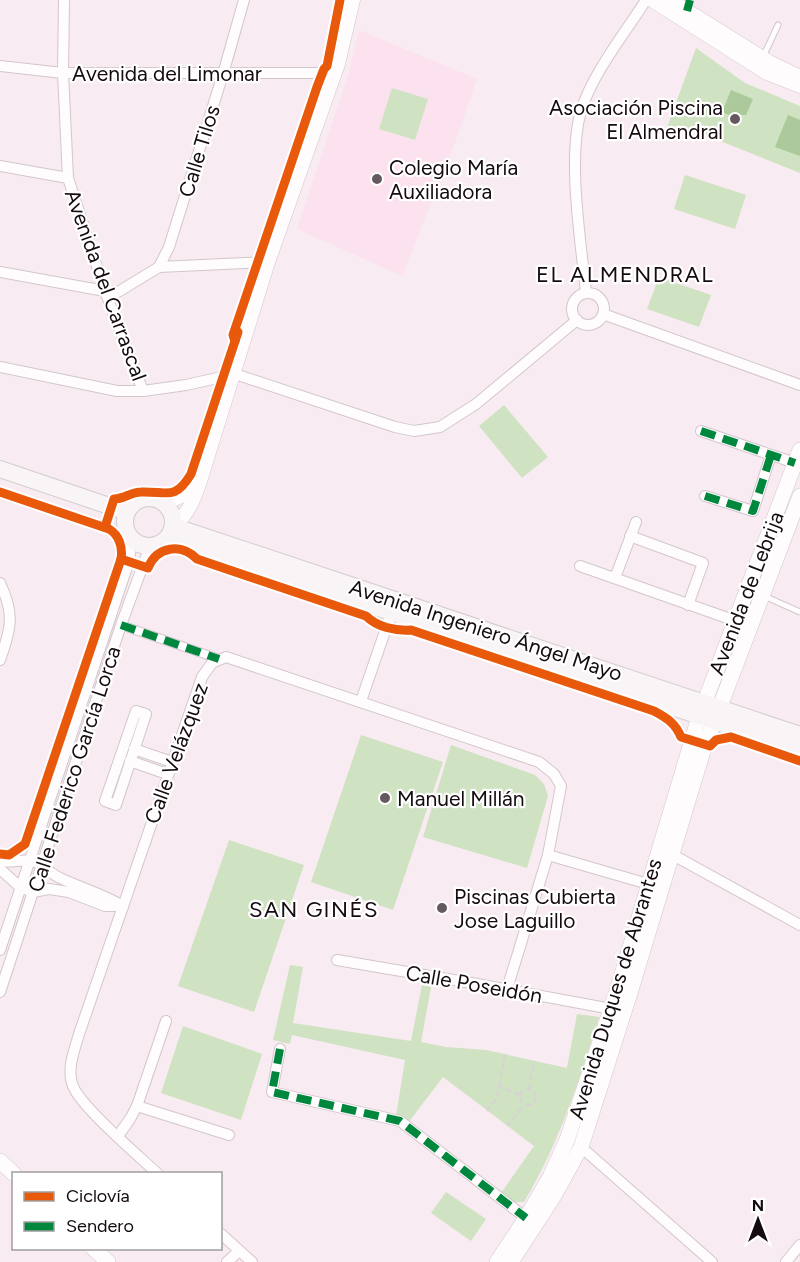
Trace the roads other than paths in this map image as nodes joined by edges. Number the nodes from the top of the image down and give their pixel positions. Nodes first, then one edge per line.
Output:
1 (64, 0) edge
2 (244, 0) edge
3 (353, 0) edge
4 (646, 0) edge
5 (652, 0) edge
6 (670, 0) edge
7 (688, 5) edge
8 (778, 25) dead end
9 (762, 58) junction
10 (0, 66) edge
11 (63, 73) junction
12 (223, 74) junction
13 (334, 76) junction
14 (800, 77) edge
15 (800, 86) edge
16 (0, 166) edge
17 (68, 178) junction
18 (268, 262) junction
19 (159, 267) junction
20 (0, 272) edge
21 (105, 291) junction
22 (586, 293) junction
23 (603, 314) junction
24 (577, 320) junction
25 (0, 367) edge
26 (235, 374) junction
27 (800, 385) edge
28 (143, 391) junction
29 (701, 431) dead end
30 (771, 455) junction
31 (798, 457) edge
32 (206, 460) junction
33 (0, 469) edge
34 (0, 480) edge
35 (705, 496) dead end
36 (800, 496) edge
37 (161, 502) junction
38 (191, 508) junction
39 (126, 517) junction
40 (636, 522) dead end
41 (170, 531) junction
42 (194, 533) junction
43 (630, 536) junction
44 (132, 539) junction
45 (150, 546) junction
46 (580, 566) dead end
47 (615, 578) junction
48 (0, 583) edge
49 (762, 595) junction
50 (688, 604) junction
51 (393, 607) junction
52 (800, 612) edge
53 (736, 621) junction
54 (121, 625) junction
55 (0, 660) edge
56 (219, 660) junction
57 (361, 701) junction
58 (709, 712) junction
59 (800, 735) edge
60 (134, 749) junction
61 (800, 750) edge
62 (130, 761) junction
63 (171, 762) junction
64 (167, 774) junction
65 (548, 855) junction
66 (673, 855) junction
67 (0, 861) edge
68 (29, 861) junction
69 (42, 864) junction
70 (0, 870) edge
71 (656, 886) junction
72 (20, 887) junction
73 (33, 892) junction
74 (123, 906) junction
75 (800, 925) edge
76 (0, 950) edge
77 (337, 960) dead end
78 (507, 989) junction
79 (0, 992) edge
80 (618, 1010) junction
81 (166, 1021) dead end
82 (280, 1049) dead end
83 (137, 1106) junction
84 (229, 1135) dead end
85 (118, 1136) junction
86 (581, 1147) junction
87 (0, 1161) edge
88 (13, 1172) edge
89 (157, 1172) edge
90 (526, 1218) junction
91 (222, 1235) edge
92 (800, 1245) edge
93 (95, 1250) edge
94 (239, 1251) junction
95 (108, 1262) edge
96 (227, 1262) edge
97 (252, 1262) edge
98 (501, 1262) edge
99 (712, 1262) edge
100 (786, 1262) edge

1 - 11 street, Avenida del Carrascal
2 - 12 street, Calle Tilos
3 - 13 street
4 - 22 street
5 - 15 street
6 - 7 street
7 - 9 street
8 - 9 lane
9 - 14 street
10 - 11 street, Avenida del Limonar
11 - 12 street, Avenida del Limonar
11 - 17 street, Avenida del Carrascal
12 - 13 street, Avenida del Limonar
12 - 19 street, Calle Tilos
13 - 18 street
16 - 17 street
17 - 21 street, Avenida del Carrascal
18 - 19 street
18 - 26 street
19 - 21 street
20 - 21 street
21 - 28 street, Avenida del Carrascal
22 - 23 street
22 - 24 street
23 - 24 street
23 - 27 street
24 - 26 street
25 - 28 street
26 - 28 street
26 - 32 street
29 - 30 street
30 - 31 street
30 - 35 street
31 - 53 main road, Avenida de Lebrija
32 - 37 street
32 - 38 street
33 - 39 main road
34 - 39 main road
36 - 49 main road, Avenida de Lebrija
37 - 39 main road
37 - 41 main road
38 - 41 street
38 - 42 street
39 - 44 main road
40 - 43 street
41 - 42 main road, Avenida Ingeniero Ángel Mayo
41 - 45 main road
41 - 51 main road, Avenida Ingeniero Ángel Mayo
42 - 51 main road, Avenida Ingeniero Ángel Mayo
43 - 47 street
43 - 50 street
44 - 45 main road
44 - 68 street, Calle Federico García Lorca
45 - 54 street, Calle Federico García Lorca
46 - 47 street
47 - 50 street
48 - 55 street
49 - 52 lane
49 - 58 main road, Avenida de Lebrija
50 - 53 street
51 - 57 street
51 - 58 main road, Avenida Ingeniero Ángel Mayo
53 - 58 main road, Avenida de Lebrija
54 - 56 street
54 - 69 street, Calle Federico García Lorca
56 - 57 street, Calle Velázquez
56 - 63 street, Calle Velázquez
57 - 65 street, Calle Velázquez
58 - 59 main road, Avenida Ingeniero Ángel Mayo
58 - 61 main road, Avenida Ingeniero Ángel Mayo
58 - 66 main road, Avenida Duques de Abrantes
58 - 71 main road, Avenida Duques de Abrantes
60 - 62 street
60 - 62 street
60 - 63 street
62 - 64 street
63 - 64 street, Calle Velázquez
64 - 74 street, Calle Velázquez
65 - 71 street
65 - 78 street, Calle Velázquez
66 - 71 main road, Avenida Duques de Abrantes
66 - 75 street
67 - 68 street
68 - 69 street
68 - 72 street, Calle Federico García Lorca
69 - 73 street, Calle Federico García Lorca
69 - 74 street
70 - 72 street
71 - 80 main road, Avenida Duques de Abrantes
72 - 73 street
72 - 76 street, Calle Federico García Lorca
73 - 74 street
73 - 79 street, Calle Federico García Lorca
74 - 85 street, Calle Velázquez
77 - 78 street, Calle Poseidón
78 - 80 street, Calle Poseidón
80 - 86 main road, Avenida Duques de Abrantes
80 - 90 main road, Avenida Duques de Abrantes
81 - 83 street
82 - 90 street
83 - 84 street
83 - 85 street
85 - 89 street, Calle Velázquez
86 - 98 main road, Avenida Duques de Abrantes
86 - 99 street
87 - 88 main road
90 - 98 main road, Avenida Duques de Abrantes
91 - 94 street
92 - 100 street
93 - 95 main road
94 - 96 street
94 - 97 street

